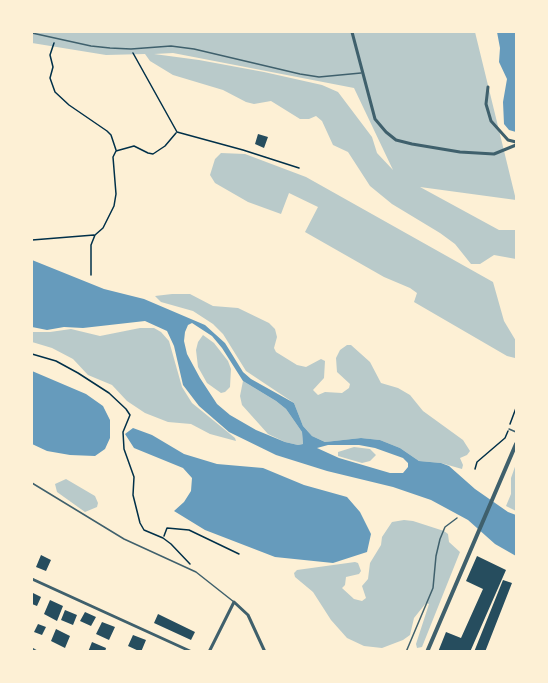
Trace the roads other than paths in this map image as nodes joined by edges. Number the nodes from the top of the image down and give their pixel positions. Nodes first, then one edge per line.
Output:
1 (352, 32) edge
2 (32, 33) edge
3 (364, 73) junction
4 (488, 87) dead end
5 (516, 143) edge
6 (509, 429) road end
7 (516, 432) edge
8 (516, 444) edge
9 (32, 483) edge
10 (456, 518) dead end
11 (32, 579) edge
12 (234, 602) junction
13 (32, 649) edge
14 (37, 651) edge
15 (192, 651) edge
16 (209, 651) edge
17 (265, 651) edge
18 (406, 651) edge
19 (427, 651) edge

1 - 3 street
2 - 3 lane
3 - 5 street
4 - 5 street
6 - 7 lane
8 - 19 street
9 - 12 lane
10 - 18 lane
11 - 15 street
12 - 16 street
12 - 17 street
13 - 14 street

